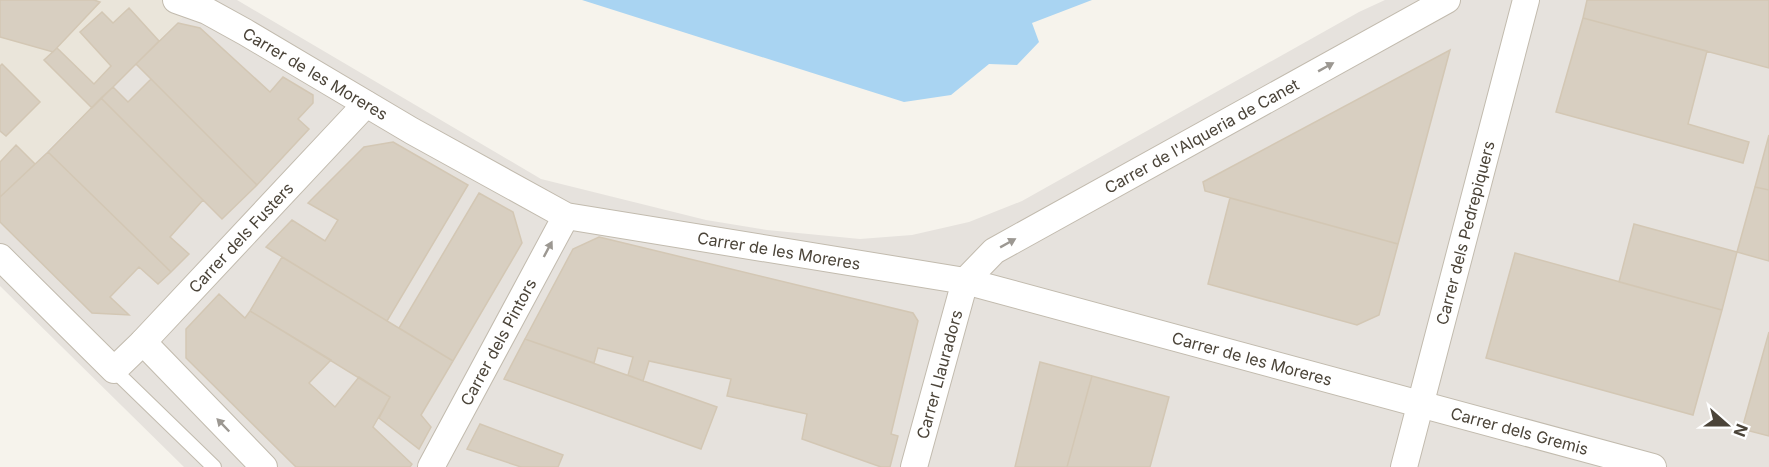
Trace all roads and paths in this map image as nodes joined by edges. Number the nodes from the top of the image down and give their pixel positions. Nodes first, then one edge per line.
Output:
1 (176, 0) edge
2 (1447, 0) edge
3 (1526, 0) edge
4 (366, 104) junction
5 (566, 216) junction
6 (0, 257) edge
7 (965, 281) junction
8 (143, 342) junction
9 (114, 370) junction
10 (1422, 403) junction
11 (214, 467) edge
12 (264, 467) edge
13 (431, 467) edge
14 (914, 467) edge
15 (1404, 467) edge
16 (1653, 467) edge

1 - 4 street, Carrer de les Moreres
7 -> 2 street, Carrer de l'Alqueria de Canet
3 - 10 street, Carrer dels Pedrepiquers
4 - 5 street, Carrer de les Moreres
4 - 8 street, Carrer dels Fusters
5 - 7 street, Carrer de les Moreres
13 -> 5 street, Carrer dels Pintors
6 - 9 street
7 - 10 street, Carrer de les Moreres
7 - 14 street, Carrer Llauradors
8 - 9 street, Carrer dels Fusters
12 -> 8 street
9 - 11 lane
10 - 15 street, Carrer dels Pedrepiquers
10 - 16 street, Carrer dels Gremis

